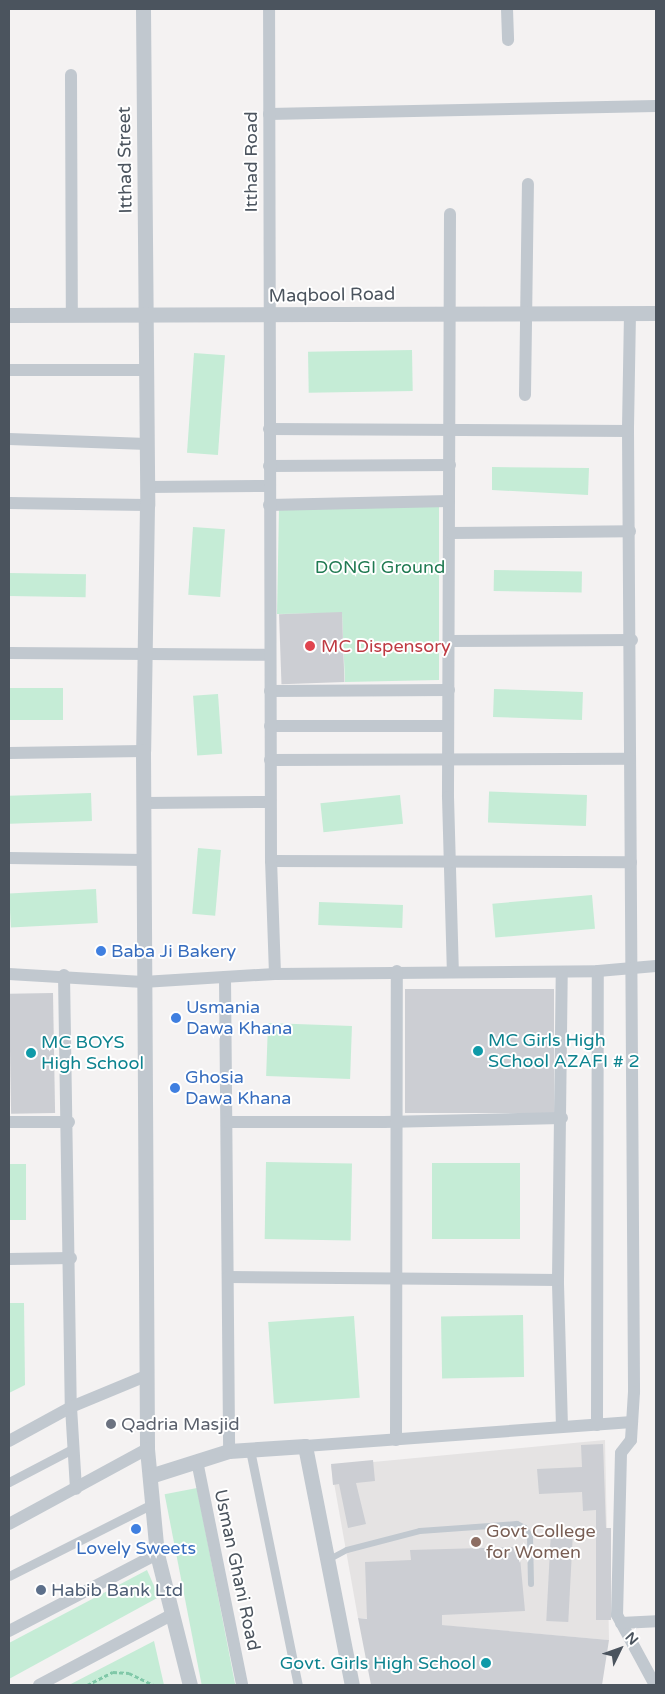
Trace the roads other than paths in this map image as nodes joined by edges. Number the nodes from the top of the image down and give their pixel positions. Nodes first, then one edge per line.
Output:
1 (143, 9) edge
2 (269, 9) edge
3 (507, 9) edge
4 (508, 40) dead end
5 (71, 75) dead end
6 (656, 106) edge
7 (269, 114) junction
8 (528, 184) dead end
9 (450, 214) dead end
10 (528, 311) junction
11 (146, 312) junction
12 (450, 312) junction
13 (656, 313) edge
14 (630, 314) junction
15 (9, 315) edge
16 (268, 315) junction
17 (72, 316) junction
18 (9, 370) edge
19 (146, 370) junction
20 (525, 395) dead end
21 (268, 429) junction
22 (449, 429) junction
23 (628, 431) junction
24 (9, 439) edge
25 (147, 444) junction
26 (450, 465) junction
27 (269, 466) junction
28 (147, 486) junction
29 (269, 486) junction
30 (449, 501) junction
31 (9, 503) edge
32 (147, 505) junction
33 (269, 505) junction
34 (630, 531) junction
35 (451, 533) junction
36 (632, 640) junction
37 (449, 641) junction
38 (9, 653) edge
39 (145, 655) junction
40 (270, 655) junction
41 (449, 690) junction
42 (270, 691) junction
43 (270, 726) junction
44 (448, 726) junction
45 (143, 751) junction
46 (9, 753) edge
47 (448, 759) junction
48 (630, 759) junction
49 (270, 760) junction
50 (270, 802) junction
51 (145, 803) junction
52 (9, 858) edge
53 (144, 860) junction
54 (271, 861) junction
55 (450, 861) junction
56 (631, 862) junction
57 (656, 966) edge
58 (633, 968) junction
59 (397, 971) junction
60 (453, 971) junction
61 (598, 971) junction
62 (562, 972) junction
63 (9, 974) edge
64 (275, 974) junction
65 (64, 975) junction
66 (225, 977) junction
67 (143, 982) junction
68 (562, 1118) junction
69 (9, 1122) edge
70 (69, 1122) junction
71 (227, 1122) junction
72 (397, 1122) junction
73 (71, 1258) junction
74 (9, 1259) edge
75 (228, 1277) junction
76 (396, 1278) junction
77 (558, 1280) junction
78 (146, 1376) junction
79 (71, 1407) junction
80 (632, 1422) junction
81 (596, 1425) junction
82 (562, 1427) junction
83 (396, 1440) junction
84 (9, 1441) edge
85 (305, 1446) junction
86 (74, 1448) junction
87 (147, 1449) junction
88 (250, 1450) junction
89 (229, 1451) junction
90 (197, 1461) junction
91 (150, 1476) junction
92 (9, 1482) edge
93 (76, 1489) junction
94 (152, 1504) junction
95 (9, 1524) edge
96 (157, 1554) junction
97 (327, 1561) junction
98 (9, 1576) edge
99 (531, 1584) dead end
100 (173, 1614) junction
101 (656, 1621) edge
102 (621, 1623) junction
103 (9, 1631) edge
104 (39, 1685) edge
105 (190, 1685) edge
106 (242, 1685) edge
107 (298, 1685) edge
108 (352, 1685) edge
109 (655, 1685) edge

1 - 11 street, Itthad Street
2 - 7 street, Itthad Road
3 - 4 street
5 - 17 street
6 - 7 street
7 - 16 street, Itthad Road
8 - 10 street
9 - 12 street
10 - 12 street, Maqbool Road
10 - 14 street, Maqbool Road
10 - 20 street
11 - 16 street, Maqbool Road
11 - 17 street, Maqbool Road
11 - 19 street, Itthad Street
12 - 16 street, Maqbool Road
12 - 22 street
13 - 14 street, Maqbool Road
14 - 23 street
15 - 17 street, Maqbool Road
16 - 21 street, Itthad Road
18 - 19 street
19 - 25 street, Itthad Street
21 - 22 street
21 - 27 street, Itthad Road
22 - 23 street
22 - 26 street
23 - 34 street
24 - 25 street
25 - 28 street, Itthad Street
26 - 27 street
26 - 30 street
27 - 29 street, Itthad Road
28 - 29 street
28 - 32 street, Itthad Street
29 - 33 street, Itthad Road
30 - 33 street
30 - 35 street
31 - 32 street
32 - 39 street, Itthad Street
33 - 40 street, Itthad Road
34 - 35 street
34 - 36 street
35 - 37 street
36 - 37 street
36 - 48 street
37 - 41 street
38 - 39 street
39 - 40 street
39 - 45 street, Itthad Street
40 - 42 street, Itthad Road
41 - 42 street
41 - 44 street
42 - 43 street, Itthad Road
43 - 44 street
43 - 49 street, Itthad Road
44 - 47 street
45 - 46 street
45 - 51 street, Itthad Street
47 - 48 street
47 - 49 street
47 - 55 street
48 - 56 street
49 - 50 street, Itthad Road
50 - 51 street
50 - 54 street, Itthad Road
51 - 53 street, Itthad Street
52 - 53 street
53 - 67 street, Itthad Street
54 - 55 street
54 - 64 street, Itthad Road
55 - 56 street
55 - 60 street
56 - 58 street
57 - 58 street
58 - 61 street
58 - 80 street
59 - 60 street
59 - 64 street
59 - 72 street
60 - 62 street
61 - 62 street
61 - 81 street
62 - 68 street
63 - 65 street
64 - 66 street
65 - 67 street
65 - 70 street
66 - 67 street
66 - 71 street
67 - 78 street, Itthad Street
68 - 72 street
68 - 77 street
69 - 70 street
70 - 73 street
71 - 72 street
71 - 75 street
72 - 76 street
73 - 74 street
73 - 79 street
75 - 76 street
75 - 89 street
76 - 77 street
76 - 83 street
77 - 82 street
78 - 79 street
78 - 87 street, Itthad Street
79 - 84 street
79 - 86 street
80 - 81 street
80 - 102 street
81 - 82 street
82 - 83 street
83 - 85 street
85 - 88 street
85 - 97 street
86 - 92 street
86 - 93 street
87 - 91 street, Itthad Street
87 - 93 street
88 - 89 street
88 - 107 street
89 - 90 street
90 - 91 street
90 - 106 street, Usman Ghani Road
91 - 94 street, Itthad Street
93 - 95 street
94 - 96 street, Itthad Street
94 - 98 street
96 - 100 street, Itthad Street
96 - 103 street
97 - 99 lane
97 - 108 street
100 - 104 street
100 - 105 street, Itthad Street
101 - 102 street
102 - 109 street

